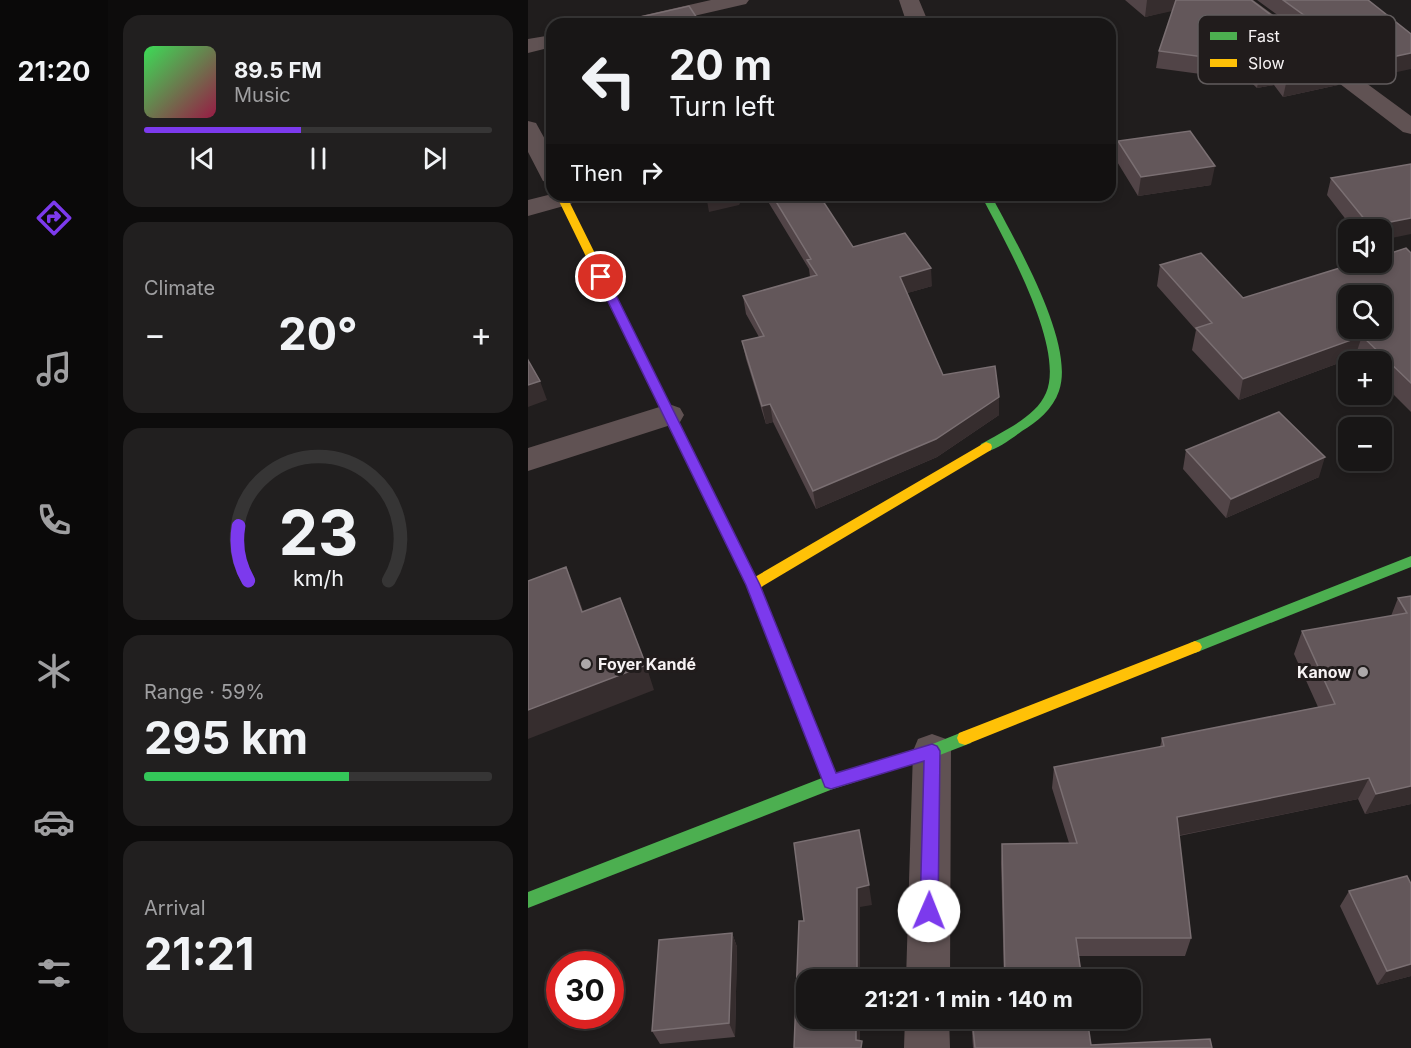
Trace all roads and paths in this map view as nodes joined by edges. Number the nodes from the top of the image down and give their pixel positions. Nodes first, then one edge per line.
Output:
1 (739, 0) edge
2 (909, 0) edge
3 (1240, 0) edge
4 (1260, 15) edge
5 (657, 18) edge
6 (916, 18) edge
7 (546, 42) edge
8 (528, 46) edge
9 (1353, 84) edge
10 (1411, 127) edge
11 (528, 128) edge
12 (546, 165) edge
13 (546, 197) edge
14 (563, 201) edge
15 (989, 201) edge
16 (528, 208) edge
17 (669, 415) junction
18 (528, 460) edge
19 (1411, 561) edge
20 (753, 585) junction
21 (932, 751) junction
22 (831, 782) junction
23 (528, 900) edge
24 (928, 969) edge
25 (927, 1029) edge
26 (927, 1048) edge

1 - 5 street
2 - 6 street
3 - 4 street
7 - 8 street
9 - 10 street
11 - 12 street
13 - 16 street
14 - 17 street
15 - 20 street
17 - 18 street
17 - 20 street
19 - 21 street
20 - 22 street
21 - 22 street
21 - 24 street
22 - 23 street
25 - 26 street

